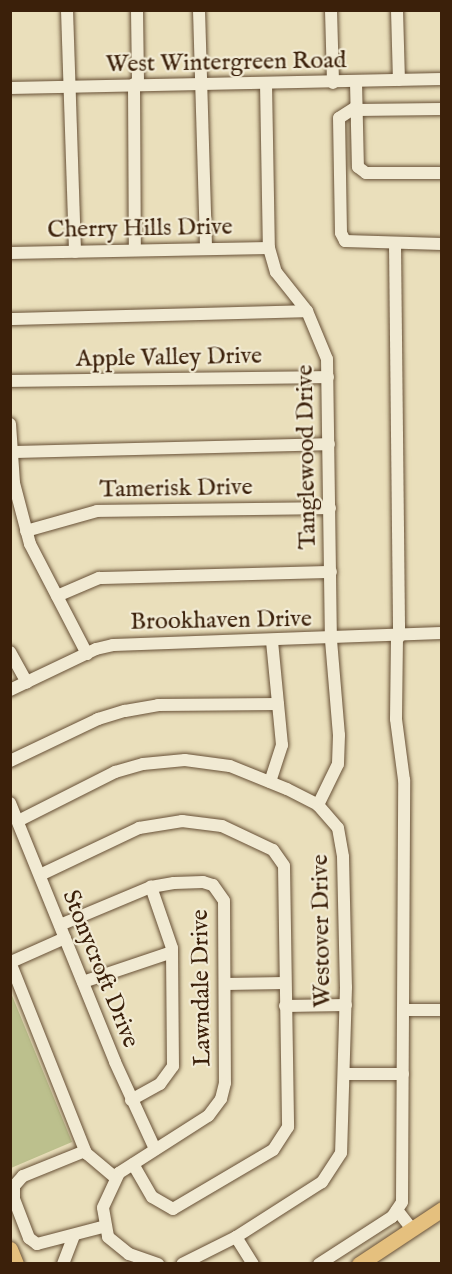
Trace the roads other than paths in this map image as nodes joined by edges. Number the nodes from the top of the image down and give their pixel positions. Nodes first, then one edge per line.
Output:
1 (67, 10) edge
2 (136, 10) edge
3 (199, 10) edge
4 (332, 10) edge
5 (397, 10) edge
6 (441, 79) edge
7 (399, 81) junction
8 (356, 82) junction
9 (200, 83) junction
10 (266, 83) junction
11 (333, 83) junction
12 (136, 84) junction
13 (69, 87) junction
14 (10, 88) edge
15 (356, 108) junction
16 (441, 109) edge
17 (441, 173) edge
18 (395, 243) junction
19 (441, 244) edge
20 (269, 248) junction
21 (206, 249) junction
22 (135, 250) junction
23 (75, 252) junction
24 (10, 253) edge
25 (307, 311) junction
26 (10, 319) edge
27 (328, 376) junction
28 (10, 381) edge
29 (10, 424) edge
30 (329, 444) junction
31 (11, 452) edge
32 (330, 508) junction
33 (26, 531) junction
34 (331, 572) junction
35 (57, 596) junction
36 (441, 633) edge
37 (398, 637) junction
38 (331, 640) junction
39 (272, 641) junction
40 (10, 652) edge
41 (87, 654) junction
42 (27, 683) junction
43 (10, 690) edge
44 (278, 704) junction
45 (10, 761) edge
46 (270, 782) junction
47 (10, 802) edge
48 (318, 805) junction
49 (18, 820) junction
50 (40, 875) junction
51 (151, 887) junction
52 (60, 925) junction
53 (65, 938) junction
54 (172, 952) junction
55 (11, 962) edge
56 (83, 982) junction
57 (285, 983) junction
58 (225, 984) junction
59 (346, 1005) junction
60 (285, 1006) junction
61 (403, 1010) junction
62 (441, 1010) edge
63 (345, 1074) junction
64 (403, 1074) junction
65 (131, 1100) junction
66 (155, 1149) junction
67 (85, 1151) junction
68 (133, 1164) junction
69 (116, 1178) junction
70 (441, 1209) edge
71 (397, 1210) junction
72 (106, 1226) junction
73 (412, 1229) junction
74 (74, 1236) junction
75 (236, 1238) junction
76 (10, 1249) edge
77 (16, 1263) edge
78 (63, 1263) edge
79 (158, 1263) edge
80 (182, 1263) edge
81 (253, 1263) edge
82 (319, 1263) edge
83 (359, 1263) edge

1 - 13 street
2 - 12 street
3 - 9 street
4 - 11 street
5 - 7 street
6 - 7 street, West Wintergreen Road
7 - 8 street, West Wintergreen Road
8 - 11 street, West Wintergreen Road
8 - 15 street
9 - 10 street, West Wintergreen Road
9 - 12 street, West Wintergreen Road
9 - 21 street
10 - 11 street, West Wintergreen Road
10 - 20 street, Tanglewood Drive
12 - 13 street, West Wintergreen Road
12 - 22 street
13 - 14 street, West Wintergreen Road
13 - 23 street
15 - 16 street
15 - 17 street
15 - 18 street
18 - 19 street
18 - 37 street
20 - 21 street, Cherry Hills Drive
20 - 25 street, Tanglewood Drive
21 - 22 street, Cherry Hills Drive
22 - 23 street, Cherry Hills Drive
23 - 24 street, Cherry Hills Drive
25 - 26 street
25 - 27 street, Tanglewood Drive
27 - 28 street, Apple Valley Drive
27 - 30 street, Tanglewood Drive
29 - 31 street
30 - 31 street
30 - 32 street, Tanglewood Drive
31 - 33 street
32 - 33 street, Tamerisk Drive
32 - 34 street, Tanglewood Drive
33 - 35 street
34 - 35 street
34 - 38 street, Tanglewood Drive
35 - 41 street
36 - 37 street, Brookhaven Drive
37 - 38 street, Brookhaven Drive
37 - 61 street
38 - 39 street, Brookhaven Drive
38 - 48 street, Tanglewood Drive
39 - 41 street, Brookhaven Drive
39 - 44 street
40 - 42 street
41 - 42 street, Brookhaven Drive
42 - 43 street, Brookhaven Drive
44 - 45 street
44 - 46 street
46 - 48 street, Westover Drive
46 - 49 street, Westover Drive
47 - 49 street, Stonycroft Drive
48 - 59 street, Westover Drive
49 - 50 street, Stonycroft Drive
50 - 52 street, Stonycroft Drive
50 - 57 street
51 - 52 street, Lawndale Drive
51 - 54 street
51 - 58 street, Lawndale Drive
52 - 53 street, Stonycroft Drive
53 - 55 street
53 - 56 street, Stonycroft Drive
54 - 56 street
54 - 65 street
55 - 67 street
56 - 65 street, Stonycroft Drive
57 - 58 street
57 - 60 street
58 - 66 street, Lawndale Drive
59 - 60 street
59 - 63 street, Westover Drive
60 - 68 street
61 - 62 street
61 - 64 street
63 - 64 street
63 - 75 street, Westover Drive
64 - 71 street
65 - 66 street, Stonycroft Drive
66 - 68 street
67 - 69 street
67 - 74 street
68 - 69 street
69 - 72 street
70 - 73 main road
71 - 73 street
71 - 82 street
72 - 74 street
72 - 79 street
73 - 83 main road
74 - 78 street
75 - 80 street, Westover Drive
75 - 81 street
76 - 77 main road

